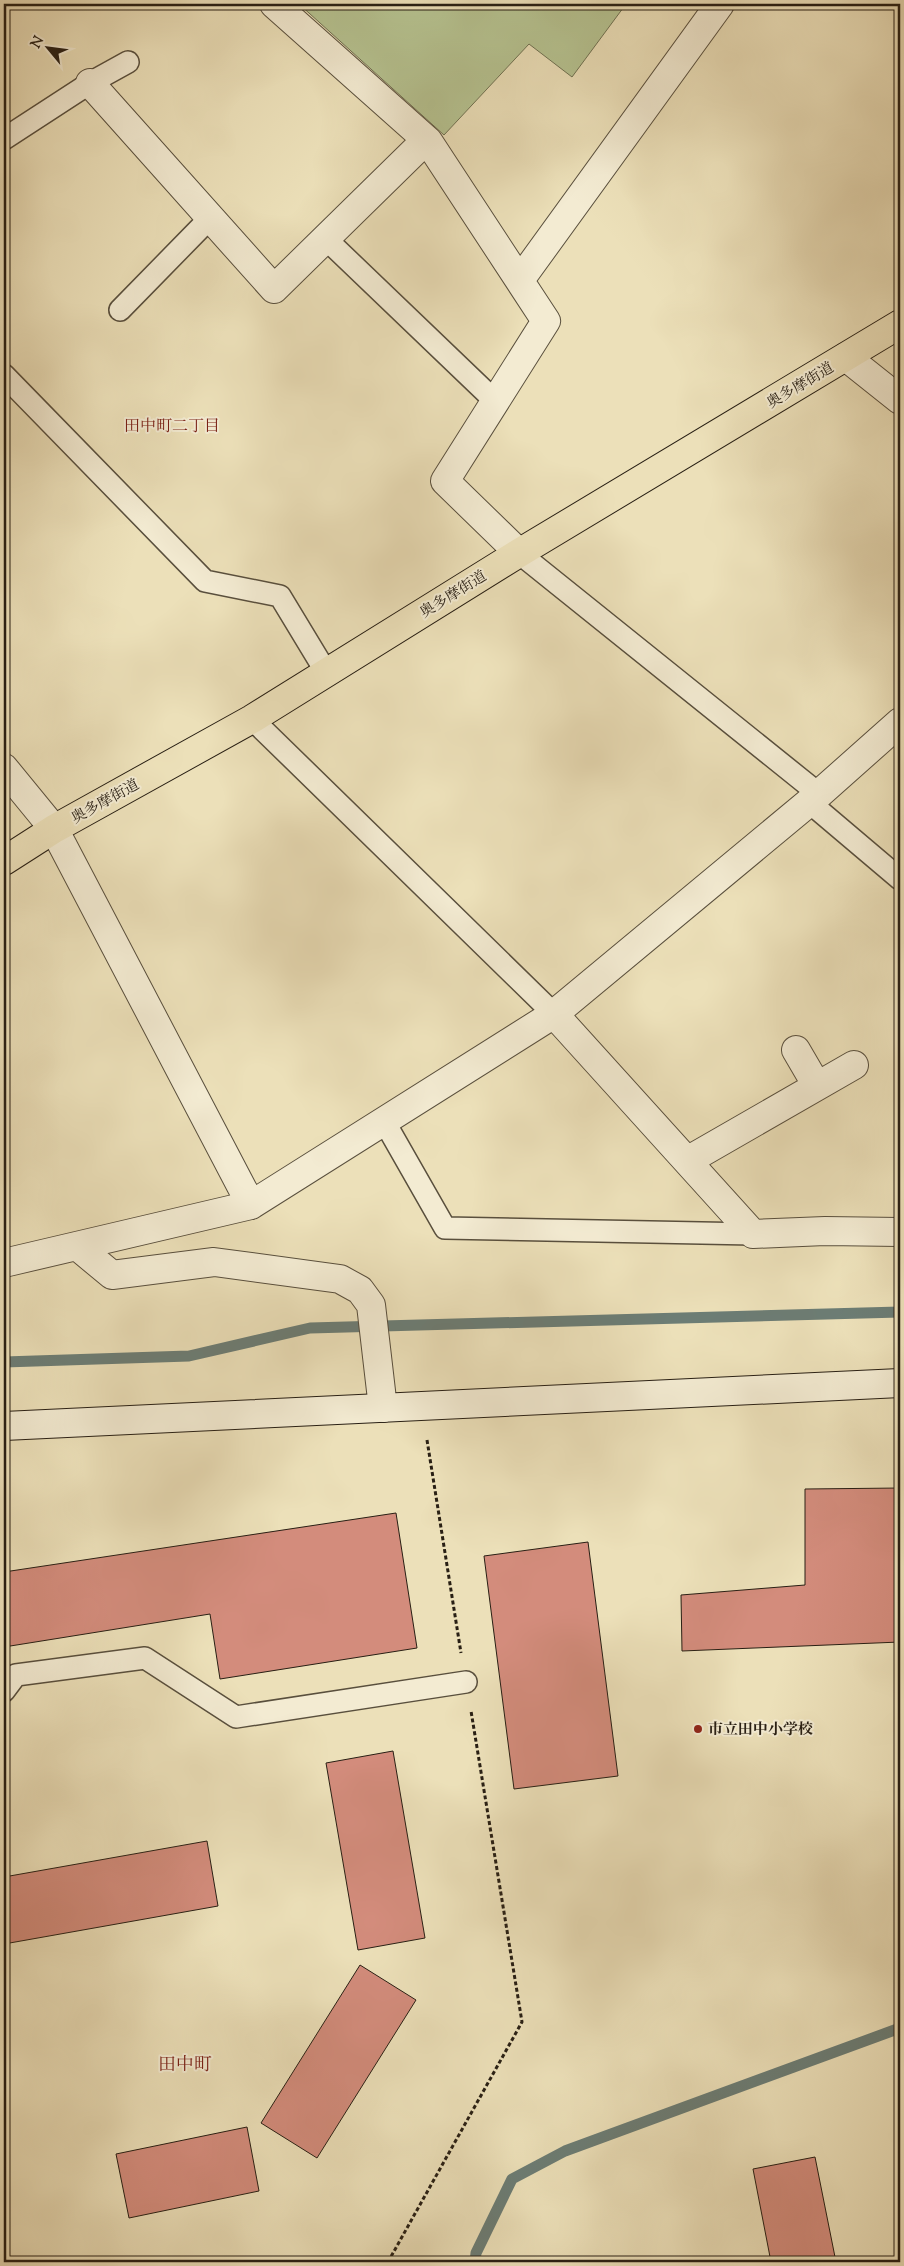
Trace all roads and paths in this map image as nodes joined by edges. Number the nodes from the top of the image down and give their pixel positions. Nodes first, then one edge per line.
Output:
1 (274, 4) edge
2 (720, 4) edge
3 (128, 62) dead end
4 (90, 83) junction
5 (4, 139) edge
6 (426, 140) junction
7 (209, 219) junction
8 (326, 238) junction
9 (520, 280) junction
10 (120, 310) dead end
11 (900, 324) edge
12 (846, 357) junction
13 (4, 375) edge
14 (900, 400) edge
15 (495, 402) junction
16 (519, 553) junction
17 (326, 672) junction
18 (252, 719) junction
19 (900, 722) edge
20 (4, 768) edge
21 (814, 798) junction
22 (54, 829) junction
23 (4, 861) edge
24 (900, 880) edge
25 (554, 1014) junction
26 (796, 1050) dead end
27 (854, 1065) dead end
28 (817, 1086) junction
29 (384, 1121) junction
30 (688, 1161) junction
31 (252, 1205) junction
32 (900, 1232) edge
33 (753, 1234) junction
34 (77, 1246) junction
35 (4, 1263) edge
36 (900, 1383) edge
37 (421, 1405) junction
38 (383, 1408) junction
39 (4, 1426) edge
40 (466, 1682) junction
41 (4, 1691) edge
42 (388, 2262) edge

1 - 6 street
2 - 9 street
3 - 4 lane
4 - 5 lane
4 - 7 street
6 - 8 street
6 - 9 street
7 - 8 street
7 - 10 lane
8 - 15 lane
9 - 15 street
11 - 12 main road, 奥多摩街道
12 - 14 street
12 - 16 main road, 奥多摩街道
13 - 17 lane
15 - 16 street
16 - 17 main road, 奥多摩街道
16 - 21 lane
17 - 18 main road, 奥多摩街道
18 - 22 main road, 奥多摩街道
18 - 25 lane
19 - 21 street
20 - 22 street
21 - 24 lane
21 - 25 street
22 - 23 main road, 奥多摩街道
22 - 31 street
25 - 29 street
25 - 30 street
26 - 28 street
27 - 28 street
28 - 30 street
29 - 31 street
29 - 33 lane
30 - 33 street
31 - 34 street
32 - 33 street
34 - 35 street
34 - 38 street
36 - 37 street
37 - 38 street
37 - 40 path
38 - 39 street
40 - 41 lane
40 - 42 path

